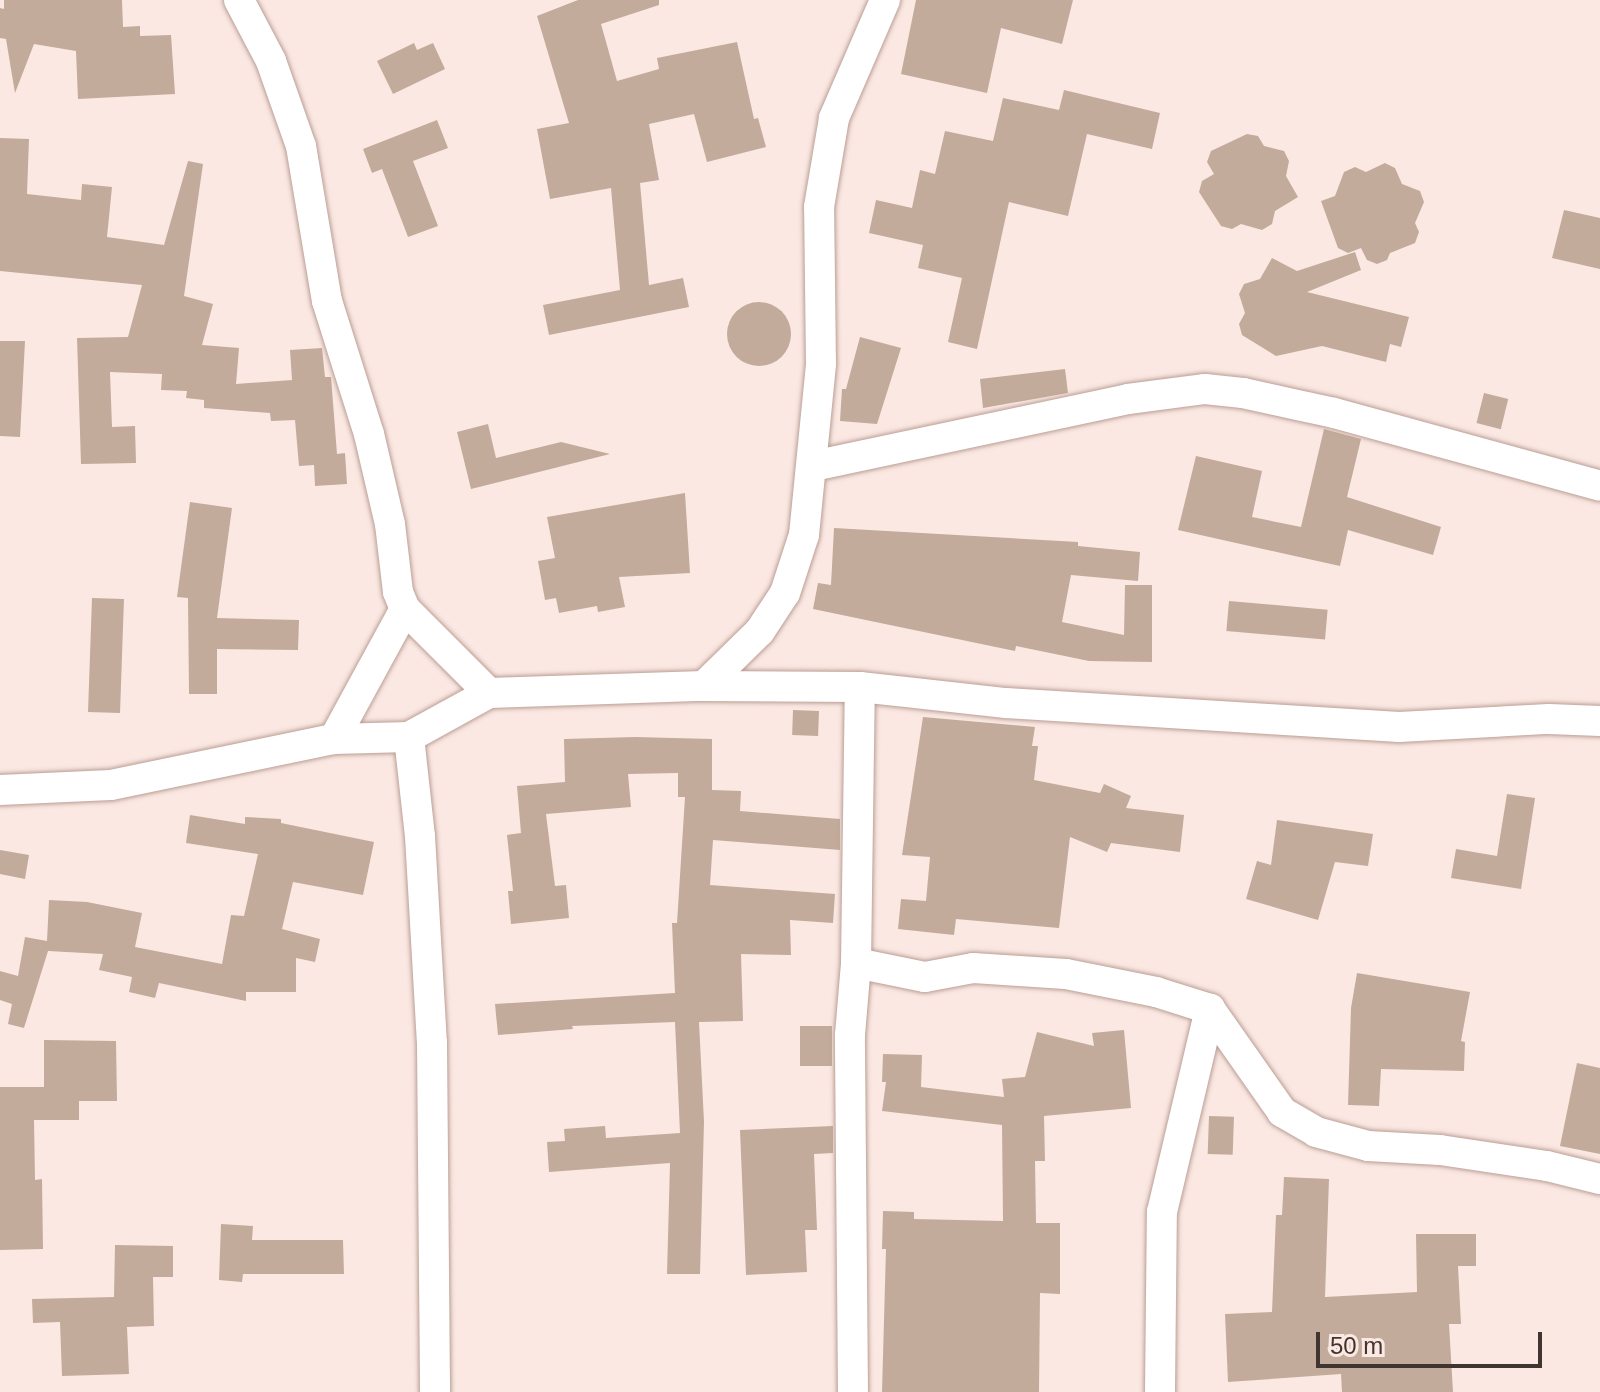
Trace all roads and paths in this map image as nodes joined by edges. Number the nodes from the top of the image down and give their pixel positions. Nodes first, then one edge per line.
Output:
1 (239, 0) edge
2 (885, 0) edge
3 (813, 466) junction
4 (1600, 486) edge
5 (405, 609) junction
6 (704, 686) junction
7 (860, 687) junction
8 (489, 693) junction
9 (1600, 721) edge
10 (409, 737) junction
11 (334, 739) junction
12 (0, 790) edge
13 (856, 963) junction
14 (1210, 1009) junction
15 (1600, 1179) edge
16 (435, 1392) edge
17 (853, 1392) edge
18 (1160, 1392) edge

1 - 5 street
2 - 3 street
3 - 4 street
3 - 6 street
5 - 8 street
5 - 11 street
6 - 7 street
6 - 8 street
7 - 9 street
7 - 13 street
8 - 10 street
10 - 11 street
10 - 16 street
11 - 12 street
13 - 14 street
13 - 17 street
14 - 15 street
14 - 18 street

